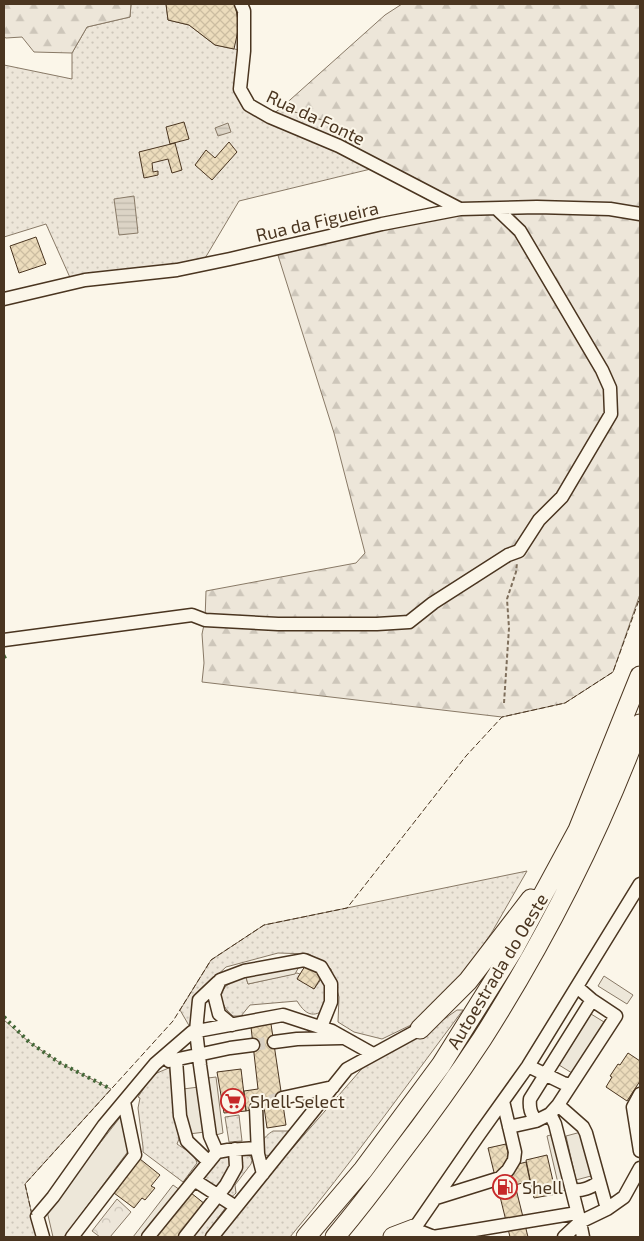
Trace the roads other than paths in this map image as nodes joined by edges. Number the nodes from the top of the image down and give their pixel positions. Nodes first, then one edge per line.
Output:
1 (241, 4) edge
2 (460, 209) junction
3 (497, 209) junction
4 (640, 214) edge
5 (4, 299) edge
6 (4, 640) edge
7 (640, 676) edge
8 (640, 724) edge
9 (565, 854) junction
10 (640, 884) edge
11 (220, 980) junction
12 (577, 987) junction
13 (592, 1000) junction
14 (232, 1025) junction
15 (321, 1028) junction
16 (420, 1029) joint
17 (196, 1031) junction
18 (344, 1038) junction
19 (274, 1042) tunnel mouth
20 (253, 1045) tunnel mouth
21 (373, 1054) junction
22 (199, 1055) junction
23 (176, 1060) junction
24 (155, 1064) junction
25 (528, 1066) junction
26 (546, 1075) junction
27 (571, 1085) junction
28 (333, 1087) junction
29 (640, 1094) edge
30 (282, 1098) tunnel mouth
31 (503, 1101) junction
32 (124, 1102) junction
33 (256, 1108) dead end
34 (554, 1110) junction
35 (536, 1121) junction
36 (509, 1127) junction
37 (257, 1148) junction
38 (235, 1149) junction
39 (640, 1151) edge
40 (213, 1157) junction
41 (640, 1168) edge
42 (263, 1174) junction
43 (194, 1180) junction
44 (599, 1182) junction
45 (572, 1190) junction
46 (218, 1196) junction
47 (436, 1198) junction
48 (236, 1208) junction
49 (607, 1209) junction
50 (579, 1218) junction
51 (414, 1229) junction
52 (43, 1237) edge
53 (72, 1237) edge
54 (148, 1237) edge
55 (185, 1237) edge
56 (212, 1237) edge
57 (306, 1237) edge
58 (335, 1237) edge
59 (393, 1237) edge
60 (433, 1237) edge
61 (564, 1237) edge
62 (583, 1237) edge

1 - 2 street, Rua da Fonte
2 - 3 street, Rua da Figueira
2 - 5 street, Rua da Figueira
3 - 4 street, Rua da Figueira
3 - 6 street
7 - 9 highway, Autoestrada do Oeste
8 - 58 highway, Autoestrada do Oeste
9 - 16 highway
9 - 57 highway, Autoestrada do Oeste
10 - 12 street
11 - 14 street
11 - 15 street
11 - 17 street
12 - 13 street
12 - 25 street
13 - 26 street
13 - 27 street
14 - 15 street
14 - 17 street
15 - 18 street
16 - 21 street
17 - 22 street
17 - 24 street
18 - 19 street
18 - 21 street
20 - 22 street
21 - 28 street
22 - 23 street
22 - 40 street
23 - 24 street
23 - 40 street
24 - 32 street
25 - 26 street
25 - 31 street
26 - 27 street
26 - 35 street
27 - 34 street
28 - 30 street
28 - 42 street
29 - 39 street
31 - 36 street
31 - 47 street
32 - 52 street
32 - 53 street
33 - 37 street
34 - 35 street
34 - 44 street
34 - 45 street
35 - 36 street
36 - 47 street
37 - 38 street
37 - 42 street
38 - 40 street
38 - 46 street
40 - 43 street
41 - 49 street
42 - 48 street
43 - 46 street
43 - 54 street
44 - 45 street
44 - 49 street
45 - 50 street
46 - 48 street
46 - 55 street
47 - 51 street
48 - 56 street
49 - 50 street
50 - 60 street
50 - 61 street
50 - 62 street
51 - 59 highway
51 - 60 street

